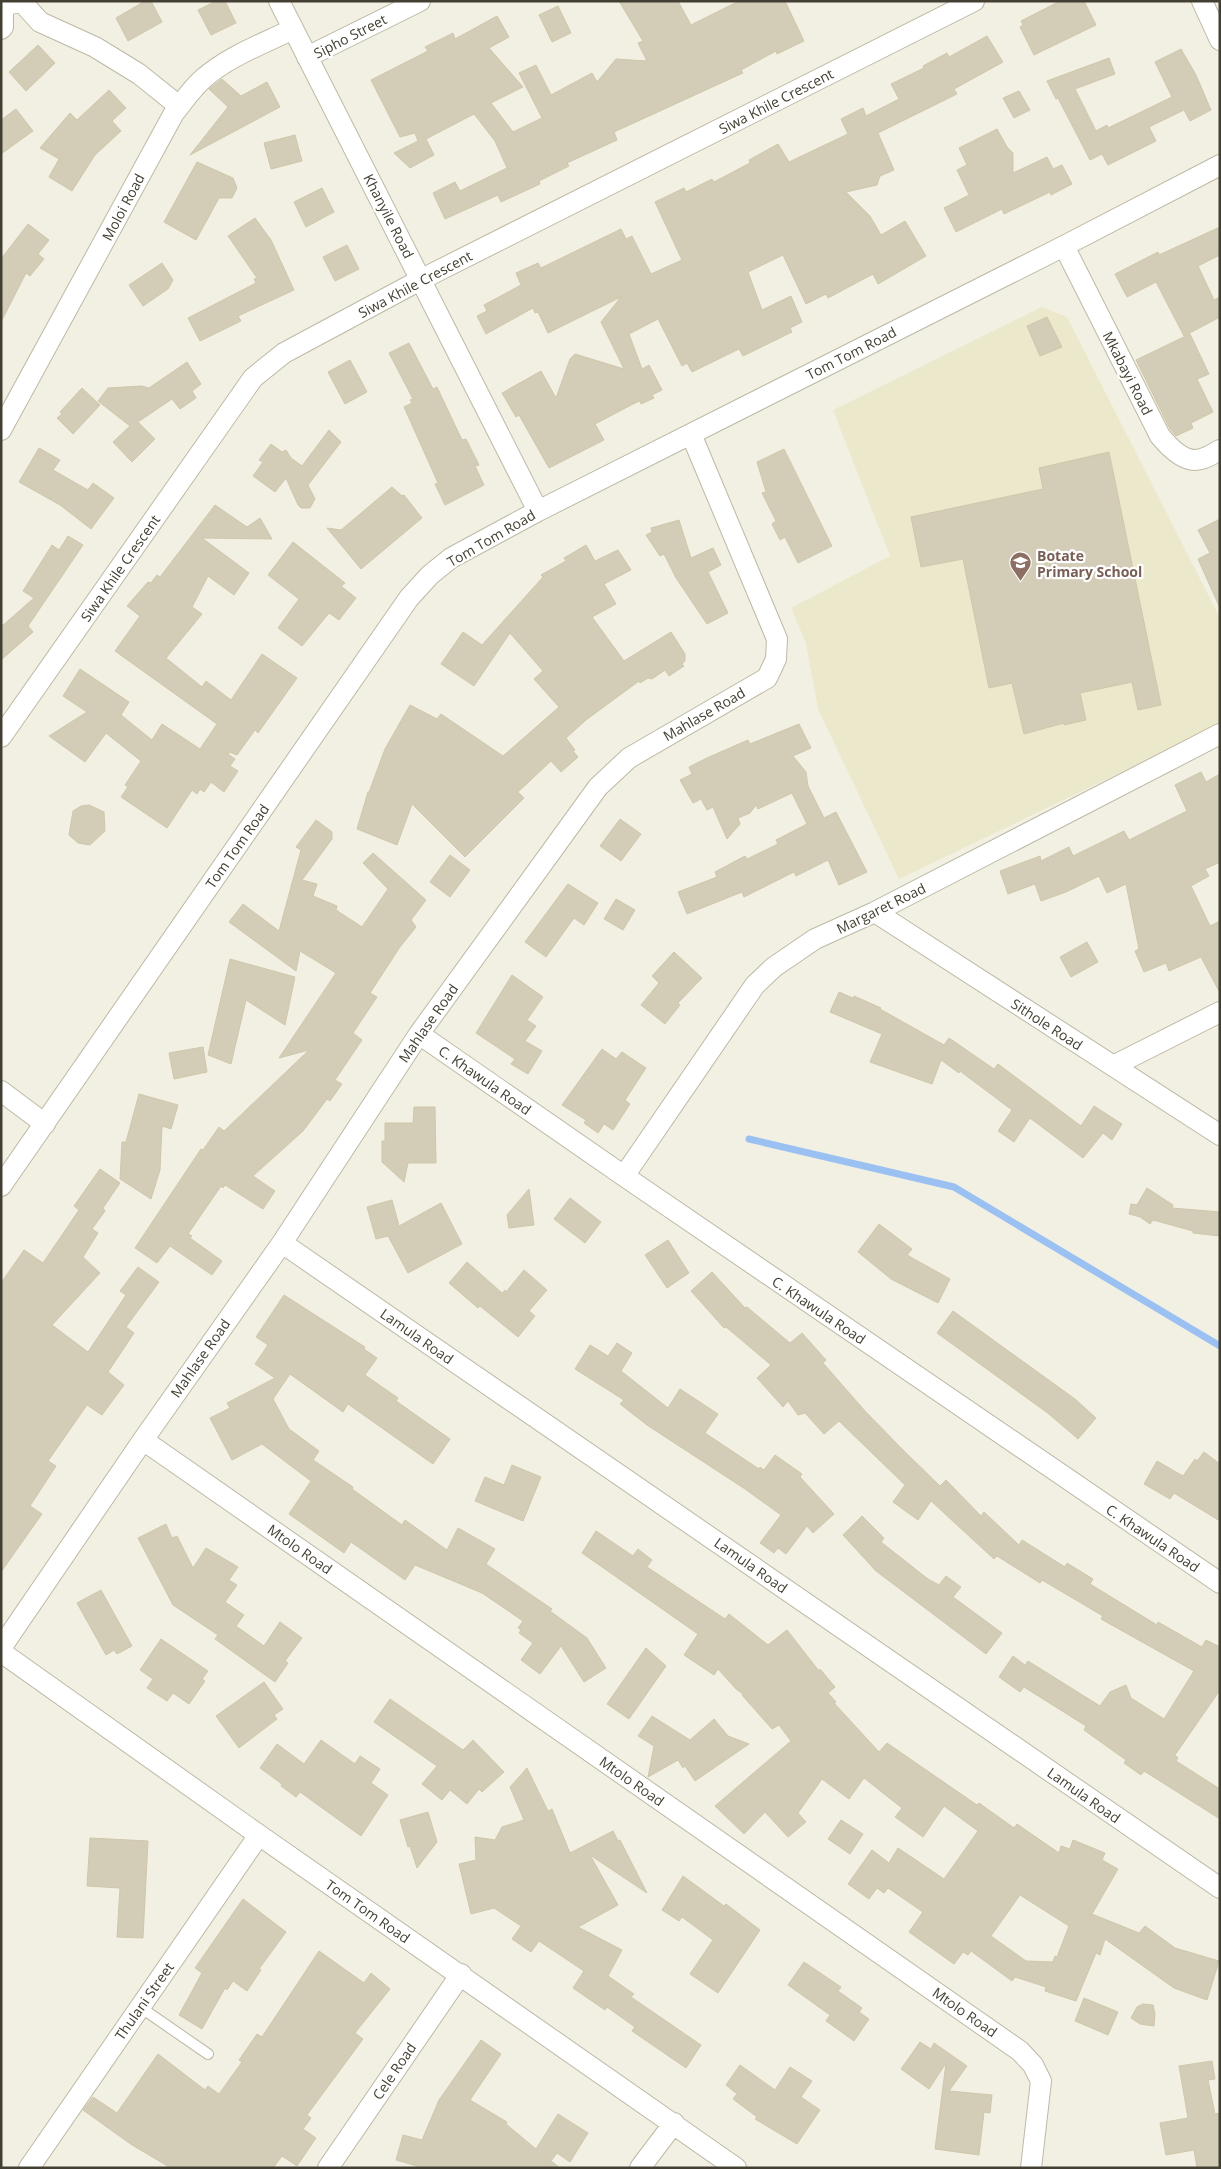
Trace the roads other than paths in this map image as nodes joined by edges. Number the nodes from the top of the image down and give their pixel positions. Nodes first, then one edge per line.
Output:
1 (279, 1) edge
2 (420, 1) edge
3 (974, 1) edge
4 (1202, 1) edge
5 (1, 29) edge
6 (293, 30) junction
7 (1220, 40) edge
8 (308, 57) junction
9 (179, 106) junction
10 (1220, 165) edge
11 (1064, 246) junction
12 (422, 279) junction
13 (1, 430) edge
14 (691, 434) junction
15 (1220, 450) edge
16 (538, 511) junction
17 (1220, 734) edge
18 (1, 737) edge
19 (875, 912) junction
20 (1220, 1012) edge
21 (419, 1034) junction
22 (1113, 1066) junction
23 (1, 1091) edge
24 (44, 1124) junction
25 (1220, 1135) edge
26 (624, 1176) junction
27 (1, 1186) edge
28 (282, 1243) junction
29 (143, 1440) junction
30 (1220, 1583) edge
31 (1, 1648) edge
32 (1, 1652) edge
33 (259, 1835) junction
34 (1220, 1888) edge
35 (460, 1974) junction
36 (140, 2007) junction
37 (208, 2054) dead end
38 (674, 2123) junction
39 (29, 2168) edge
40 (328, 2168) edge
41 (640, 2168) edge
42 (736, 2168) edge
43 (1031, 2168) edge

1 - 6 street, Khanyile Road
2 - 8 street, Sipho Street
3 - 12 street, Siwa Khile Crescent
4 - 7 street
5 - 9 street
6 - 8 street, Khanyile Road
6 - 9 street, Moloi Road
8 - 12 street, Khanyile Road
9 - 13 street, Moloi Road
10 - 11 street, Tom Tom Road
11 - 14 street, Tom Tom Road
11 - 15 street, Mkabayi Road
12 - 16 street, Khanyile Road
12 - 18 street, Siwa Khile Crescent
14 - 16 street, Tom Tom Road
14 - 21 street, Mahlase Road
16 - 24 street, Tom Tom Road
17 - 19 street, Margaret Road
19 - 22 street, Sithole Road
19 - 26 street, Margaret Road
20 - 22 street
21 - 26 street, C. Khawula Road
21 - 28 street, Mahlase Road
22 - 25 street, Sithole Road
23 - 24 street
24 - 27 street, Tom Tom Road
26 - 30 street, C. Khawula Road
28 - 29 street, Mahlase Road
28 - 34 street, Lamula Road
29 - 31 street, Mahlase Road
29 - 43 street, Mtolo Road
32 - 33 street, Tom Tom Road
33 - 35 street, Tom Tom Road
33 - 36 street, Thulani Street
35 - 38 street, Tom Tom Road
35 - 40 street, Cele Road
36 - 37 lane
36 - 39 street, Thulani Street
38 - 41 street
38 - 42 street, Tom Tom Road

